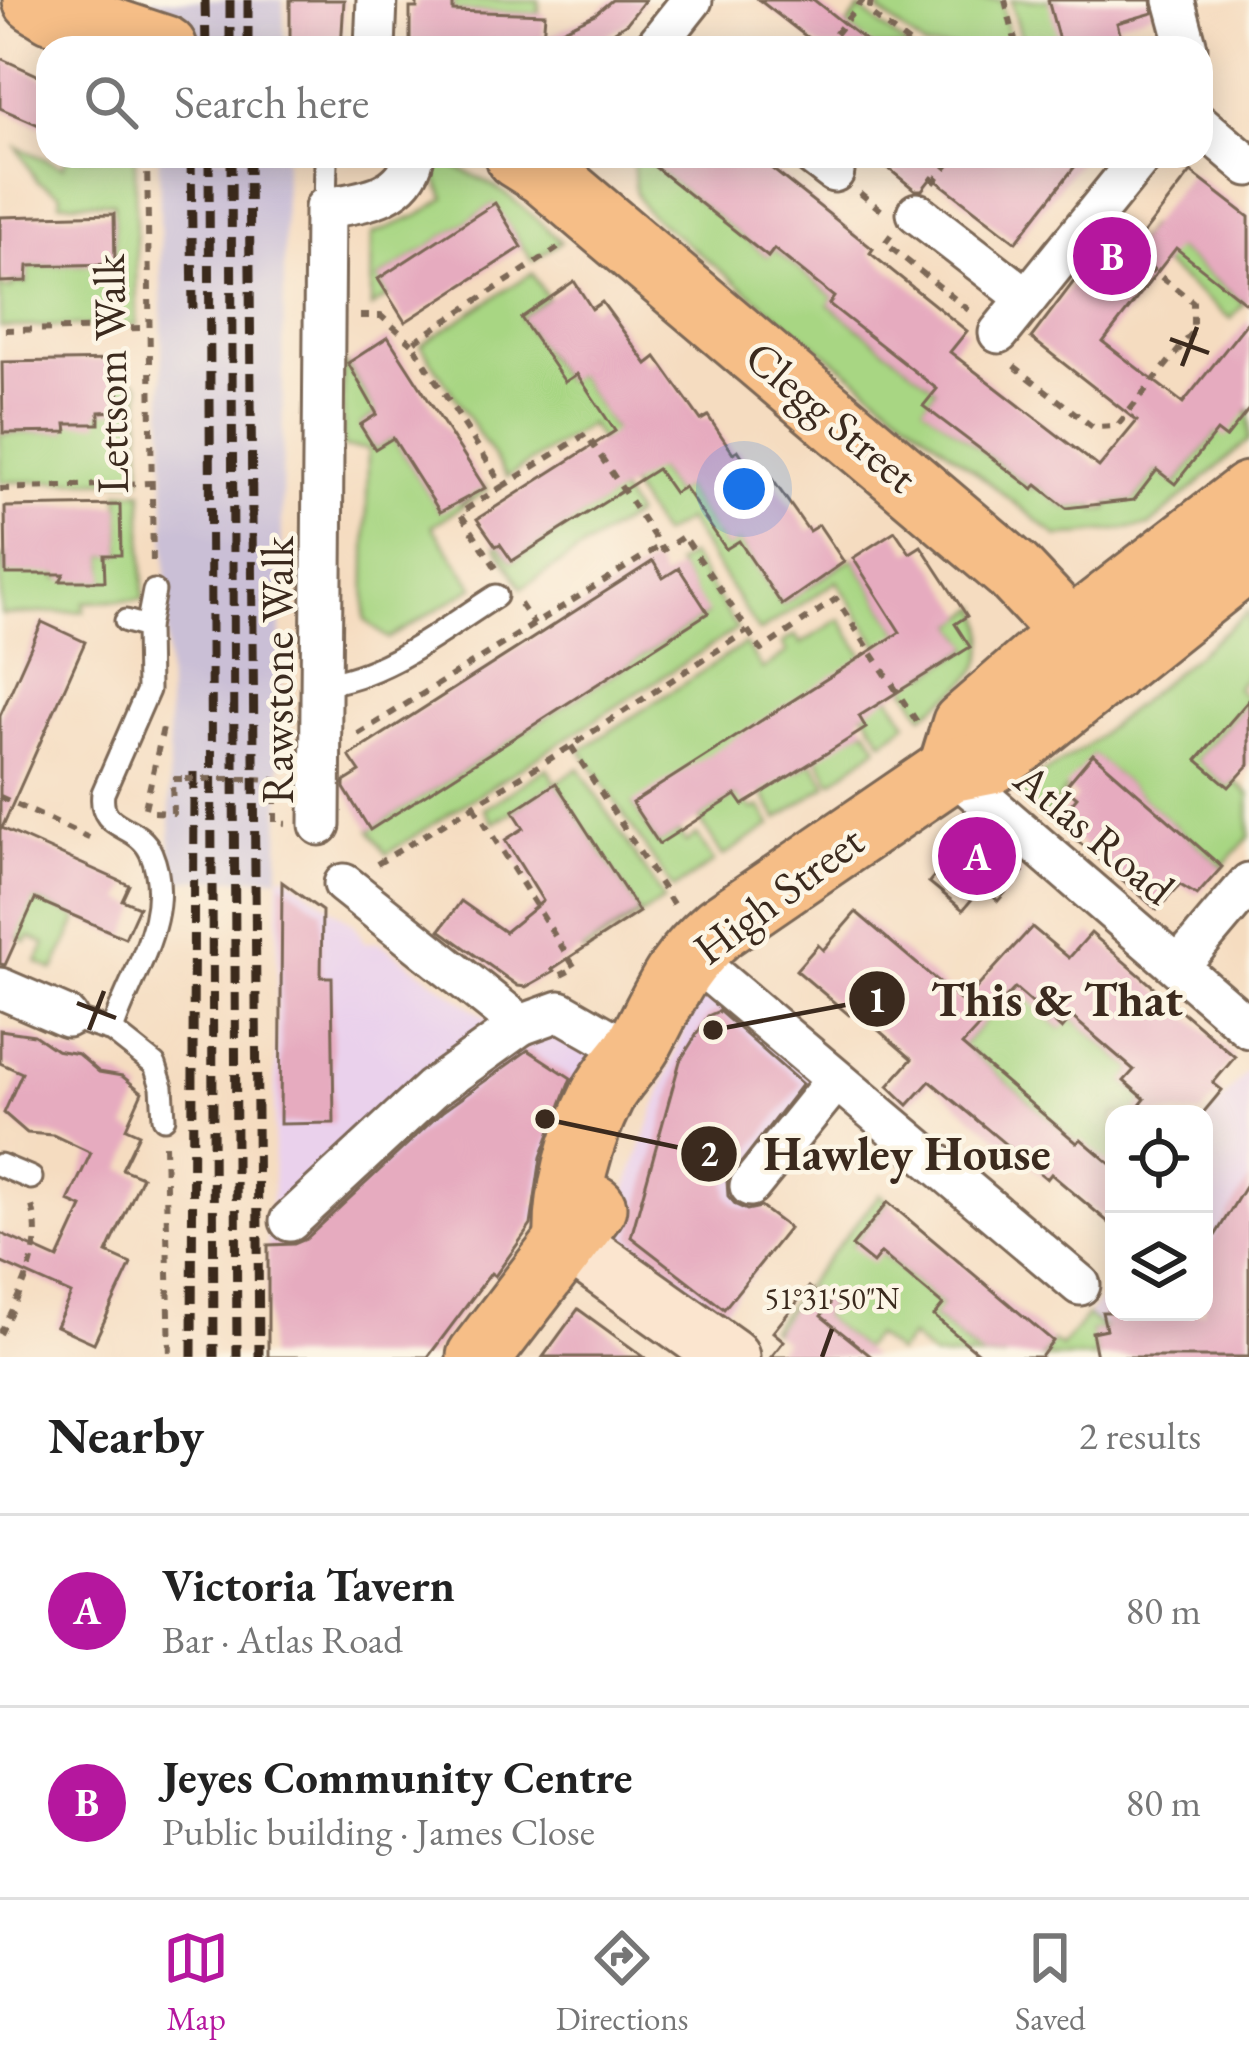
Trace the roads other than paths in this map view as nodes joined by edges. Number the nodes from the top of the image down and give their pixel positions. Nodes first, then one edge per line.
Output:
1 (35, 0) edge
2 (377, 0) edge
3 (692, 0) edge
4 (1174, 0) edge
5 (129, 36) edge
6 (376, 36) edge
7 (670, 36) edge
8 (1184, 36) edge
9 (1213, 135) edge
10 (1249, 166) edge
11 (326, 168) edge
12 (411, 168) edge
13 (547, 168) edge
14 (1132, 168) edge
15 (325, 208) junction
16 (899, 216) road end
17 (1027, 298) junction
18 (993, 339) road end
19 (1249, 494) edge
20 (1249, 558) edge
21 (154, 591) road end
22 (502, 593) road end
23 (1089, 652) junction
24 (322, 684) junction
25 (934, 748) junction
26 (301, 823) road end
27 (344, 884) road end
28 (1249, 884) edge
29 (694, 950) junction
30 (1179, 966) junction
31 (2, 996) edge
32 (67, 1017) joint
33 (511, 1017) junction
34 (1249, 1028) edge
35 (112, 1030) junction
36 (638, 1047) junction
37 (835, 1081) junction
38 (164, 1118) road end
39 (0, 1165) edge
40 (31, 1178) road end
41 (750, 1186) dead end
42 (290, 1221) dead end
43 (567, 1241) junction
44 (1080, 1285) dead end
45 (479, 1357) edge
46 (730, 1357) edge

1 - 5 main road
2 - 6 street
3 - 7 street
4 - 8 street
9 - 10 street
11 - 15 lane, Rawstone Walk
12 - 15 street
13 - 23 main road, Clegg Street
14 - 17 street
15 - 24 street, Rawstone Walk
16 - 17 street
17 - 18 street
19 - 23 main road
20 - 23 main road
21 - 35 lane
22 - 24 lane
23 - 25 main road
24 - 26 street, Rawstone Walk
25 - 29 main road, High Street
25 - 30 street, Atlas Road
27 - 33 street
28 - 30 street, Atlas Road
29 - 36 main road, High Street
29 - 37 street
30 - 34 street, Atlas Road
31 - 32 street
32 - 35 lane
33 - 36 street
33 - 42 street
35 - 38 lane
36 - 43 main road, High Street
37 - 41 street
37 - 44 street
39 - 40 lane
43 - 45 main road, High Street
43 - 46 street

